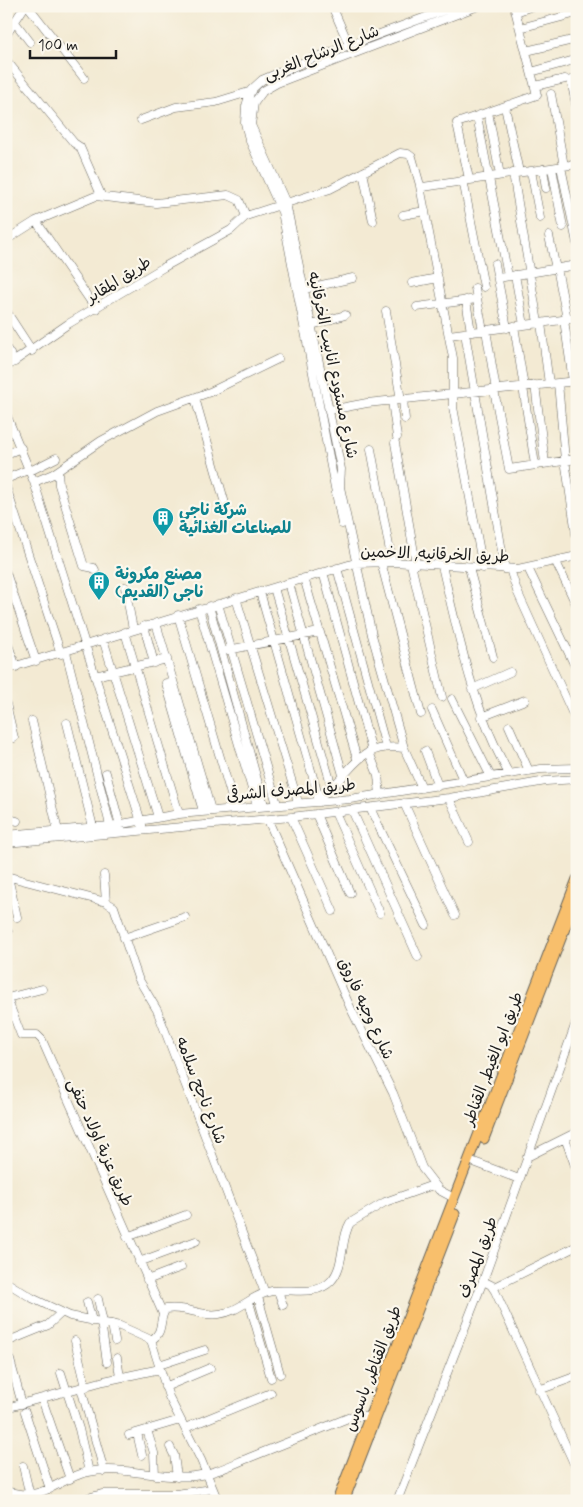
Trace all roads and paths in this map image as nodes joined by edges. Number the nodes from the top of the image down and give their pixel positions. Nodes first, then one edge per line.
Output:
1 (14, 6) edge
2 (332, 6) edge
3 (427, 6) edge
4 (456, 6) edge
5 (478, 6) edge
6 (532, 6) edge
7 (25, 8) edge
8 (515, 9) edge
9 (577, 13) edge
10 (433, 19) junction
11 (14, 22) junction
12 (520, 28) junction
13 (6, 35) edge
14 (577, 39) edge
15 (30, 42) dead end
16 (348, 45) junction
17 (362, 45) junction
18 (526, 51) junction
19 (6, 60) edge
20 (571, 61) dead end
21 (531, 72) junction
22 (273, 75) junction
23 (84, 78) dead end
24 (277, 83) junction
25 (535, 86) junction
26 (251, 90) junction
27 (551, 94) dead end
28 (258, 96) junction
29 (505, 107) junction
30 (577, 109) edge
31 (488, 112) junction
32 (477, 116) junction
33 (142, 120) dead end
34 (577, 164) edge
35 (563, 166) junction
36 (547, 168) junction
37 (531, 171) junction
38 (362, 172) junction
39 (516, 173) junction
40 (500, 175) junction
41 (489, 176) junction
42 (466, 179) junction
43 (420, 186) junction
44 (546, 188) dead end
45 (101, 195) junction
46 (283, 204) junction
47 (425, 211) junction
48 (403, 215) dead end
49 (246, 216) junction
50 (540, 218) dead end
51 (373, 220) dead end
52 (36, 221) junction
53 (563, 227) dead end
54 (549, 236) dead end
55 (6, 240) edge
56 (577, 243) edge
57 (495, 264) dead end
58 (577, 265) edge
59 (556, 268) junction
60 (530, 273) junction
61 (511, 276) junction
62 (353, 278) dead end
63 (438, 278) junction
64 (498, 278) junction
65 (412, 283) dead end
66 (484, 287) dead end
67 (475, 288) dead end
68 (304, 289) junction
69 (477, 299) junction
70 (466, 300) junction
71 (443, 303) junction
72 (417, 307) dead end
73 (96, 309) junction
74 (6, 311) edge
75 (386, 311) dead end
76 (345, 315) dead end
77 (577, 319) edge
78 (565, 320) junction
79 (539, 323) junction
80 (312, 325) junction
81 (524, 325) junction
82 (510, 327) junction
83 (485, 330) junction
84 (468, 333) junction
85 (449, 335) junction
86 (6, 348) edge
87 (32, 351) junction
88 (278, 359) dead end
89 (15, 362) junction
90 (6, 366) edge
91 (575, 381) edge
92 (558, 383) junction
93 (549, 384) junction
94 (535, 385) junction
95 (523, 387) junction
96 (495, 390) junction
97 (476, 393) junction
98 (577, 393) edge
99 (452, 395) junction
100 (194, 398) junction
101 (402, 400) junction
102 (392, 401) junction
103 (330, 410) junction
104 (6, 414) edge
105 (405, 419) dead end
106 (9, 426) edge
107 (21, 448) junction
108 (371, 449) dead end
109 (6, 454) edge
110 (56, 458) dead end
111 (577, 459) edge
112 (564, 460) junction
113 (545, 463) junction
114 (535, 465) junction
115 (30, 470) junction
116 (58, 471) junction
117 (6, 480) edge
118 (34, 482) junction
119 (6, 487) edge
120 (226, 507) dead end
121 (577, 540) edge
122 (577, 556) edge
123 (381, 562) junction
124 (392, 562) junction
125 (556, 562) junction
126 (353, 564) junction
127 (413, 564) junction
128 (442, 566) junction
129 (337, 568) junction
130 (469, 568) junction
131 (483, 568) junction
132 (528, 568) junction
133 (508, 569) junction
134 (95, 570) dead end
135 (324, 572) junction
136 (6, 573) edge
137 (304, 578) junction
138 (289, 583) junction
139 (125, 587) dead end
140 (274, 588) junction
141 (260, 592) junction
142 (236, 598) junction
143 (218, 604) junction
144 (210, 606) junction
145 (577, 606) edge
146 (199, 609) junction
147 (178, 615) junction
148 (156, 623) junction
149 (144, 626) junction
150 (134, 629) junction
151 (125, 632) junction
152 (319, 632) junction
153 (304, 635) junction
154 (288, 638) junction
155 (6, 639) edge
156 (103, 639) junction
157 (274, 640) junction
158 (250, 644) junction
159 (86, 645) junction
160 (232, 649) junction
161 (222, 652) junction
162 (64, 653) junction
163 (213, 654) junction
164 (493, 657) dead end
165 (167, 660) junction
166 (36, 661) junction
167 (154, 663) junction
168 (16, 667) junction
169 (135, 667) junction
170 (6, 669) edge
171 (577, 670) edge
172 (114, 672) junction
173 (510, 672) dead end
174 (95, 676) junction
175 (166, 683) dead end
176 (472, 689) junction
177 (442, 697) dead end
178 (452, 699) dead end
179 (525, 700) dead end
180 (6, 704) edge
181 (432, 710) dead end
182 (422, 714) dead end
183 (481, 717) junction
184 (32, 721) dead end
185 (67, 723) dead end
186 (577, 723) edge
187 (509, 726) dead end
188 (14, 738) dead end
189 (386, 747) junction
190 (404, 748) junction
191 (425, 751) dead end
192 (370, 752) junction
193 (357, 759) junction
194 (577, 768) edge
195 (529, 771) junction
196 (106, 773) dead end
197 (509, 774) junction
198 (343, 775) junction
199 (491, 777) junction
200 (577, 779) edge
201 (464, 782) junction
202 (438, 786) junction
203 (332, 787) junction
204 (422, 788) junction
205 (380, 795) junction
206 (449, 798) junction
207 (319, 799) junction
208 (298, 802) junction
209 (404, 803) junction
210 (277, 804) junction
211 (261, 805) junction
212 (235, 808) junction
213 (370, 808) junction
214 (212, 810) junction
215 (352, 810) junction
216 (201, 811) junction
217 (335, 812) junction
218 (179, 814) junction
219 (316, 814) junction
220 (158, 817) junction
221 (291, 817) junction
222 (6, 818) edge
223 (268, 820) junction
224 (16, 821) dead end
225 (141, 821) junction
226 (120, 824) junction
227 (201, 826) junction
228 (111, 830) junction
229 (58, 831) junction
230 (94, 831) junction
231 (144, 831) junction
232 (122, 833) junction
233 (6, 835) edge
234 (469, 842) dead end
235 (6, 843) edge
236 (104, 875) dead end
237 (7, 876) edge
238 (577, 879) edge
239 (350, 893) dead end
240 (577, 897) edge
241 (106, 902) junction
242 (333, 911) dead end
243 (380, 913) dead end
244 (455, 915) dead end
245 (17, 917) dead end
246 (185, 918) dead end
247 (426, 925) dead end
248 (124, 938) junction
249 (418, 957) dead end
250 (42, 989) dead end
251 (7, 997) edge
252 (577, 1020) edge
253 (577, 1132) edge
254 (565, 1138) junction
255 (527, 1157) junction
256 (474, 1162) junction
257 (577, 1171) edge
258 (519, 1179) junction
259 (433, 1185) junction
260 (454, 1198) junction
261 (186, 1215) dead end
262 (127, 1236) junction
263 (196, 1241) dead end
264 (577, 1246) edge
265 (438, 1248) junction
266 (139, 1262) junction
267 (181, 1267) dead end
268 (147, 1280) junction
269 (483, 1281) junction
270 (6, 1282) edge
271 (494, 1287) junction
272 (278, 1291) junction
273 (261, 1295) junction
274 (98, 1299) dead end
275 (87, 1302) dead end
276 (249, 1302) junction
277 (283, 1305) dead end
278 (61, 1313) junction
279 (163, 1314) junction
280 (99, 1322) junction
281 (112, 1324) junction
282 (151, 1340) junction
283 (75, 1341) dead end
284 (115, 1341) dead end
285 (6, 1342) edge
286 (205, 1350) dead end
287 (118, 1358) dead end
288 (10, 1360) dead end
289 (107, 1362) dead end
290 (159, 1367) junction
291 (210, 1368) dead end
292 (62, 1373) dead end
293 (280, 1374) dead end
294 (577, 1376) edge
295 (120, 1377) junction
296 (271, 1378) dead end
297 (165, 1387) junction
298 (84, 1388) junction
299 (540, 1390) junction
300 (67, 1392) junction
301 (271, 1393) dead end
302 (42, 1399) junction
303 (6, 1408) edge
304 (24, 1408) junction
305 (369, 1416) junction
306 (180, 1420) junction
307 (185, 1428) junction
308 (147, 1430) junction
309 (137, 1432) junction
310 (128, 1435) dead end
311 (170, 1447) dead end
312 (142, 1456) dead end
313 (23, 1466) dead end
314 (577, 1470) edge
315 (89, 1472) junction
316 (104, 1472) junction
317 (207, 1474) junction
318 (155, 1475) junction
319 (177, 1477) junction
320 (70, 1479) junction
321 (212, 1488) junction
322 (50, 1489) junction
323 (6, 1491) edge
324 (30, 1496) junction
325 (103, 1497) edge
326 (133, 1497) edge
327 (90, 1498) edge
328 (155, 1498) edge
329 (178, 1498) edge
330 (77, 1501) edge
331 (218, 1501) edge
332 (337, 1501) edge
333 (344, 1501) edge
334 (397, 1501) edge

1 - 7 street
2 - 16 street
3 - 10 street
4 - 10 street, شارع الرشاح الغربى
5 - 10 street, شارع الرشاح الغربى
6 - 8 street
7 - 11 street
7 - 23 street
8 - 12 street
9 - 12 street
10 - 17 street, شارع الرشاح الغربى
11 - 13 street
11 - 15 street
12 - 18 street
14 - 18 street
16 - 17 street, شارع الرشاح الغربى
16 - 22 street, شارع الرشاح الغربى
17 - 24 street, شارع الرشاح الغربى
18 - 21 street
19 - 45 street
20 - 21 street
21 - 25 street
22 - 24 street
22 - 26 street, شارع الرشاح الغربى
24 - 28 street, شارع الرشاح الغربى
25 - 29 street
25 - 30 street
26 - 28 street
26 - 33 street
26 - 46 street, شارع الرشاح الغربى
27 - 35 street
28 - 46 street, شارع الرشاح الغربى
29 - 31 street
29 - 39 street
31 - 32 street
31 - 40 street
32 - 41 street
32 - 42 street
34 - 35 street
35 - 36 street
35 - 56 street
36 - 37 street
36 - 44 street
36 - 53 street
37 - 39 street
37 - 50 street
38 - 43 street
38 - 46 street
38 - 51 street
39 - 40 street
39 - 60 street
40 - 41 street
41 - 42 street
41 - 61 street
42 - 43 street
42 - 66 street
43 - 47 street
45 - 49 street
45 - 52 street
46 - 49 street
46 - 68 street, شارع مستودع انابيب الخرقانيه
46 - 126 street, شارع مستودع انابيب الخرقانيه
47 - 48 street
47 - 63 street
49 - 73 street, طريق المقابر
52 - 55 street
52 - 73 street
54 - 59 street
57 - 64 street
58 - 59 street
59 - 60 street
59 - 78 street
60 - 61 street
60 - 79 street
61 - 64 street
61 - 81 street
62 - 68 street
63 - 65 street
63 - 71 street
64 - 82 street
67 - 69 street
68 - 80 street, شارع مستودع انابيب الخرقانيه
69 - 70 street
69 - 83 street
70 - 71 street
70 - 84 street
71 - 72 street
71 - 85 street
73 - 87 street, طريق المقابر
74 - 87 street
75 - 101 street
76 - 80 street
77 - 78 street
78 - 79 street
78 - 91 street
79 - 81 street
79 - 93 street
80 - 103 street, شارع مستودع انابيب الخرقانيه
81 - 82 street
82 - 83 street
82 - 95 street
83 - 84 street
83 - 96 street
84 - 85 street
84 - 97 street
85 - 99 street
86 - 89 street
87 - 89 street, طريق المقابر
88 - 100 street
89 - 90 street, طريق المقابر
91 - 92 street
91 - 98 street
92 - 93 street
92 - 112 street
93 - 94 street
94 - 95 street
94 - 113 street
95 - 96 street
95 - 114 street
96 - 97 street
96 - 114 street
97 - 99 street
97 - 133 street
99 - 101 street
99 - 131 street
100 - 116 street
100 - 120 street
101 - 102 street
101 - 105 street
102 - 103 street
102 - 127 street
103 - 126 street, شارع مستودع انابيب الخرقانيه
104 - 106 street
106 - 107 street
107 - 109 street
107 - 115 street
108 - 124 street
110 - 115 street
111 - 112 street
112 - 113 street
112 - 121 street
113 - 114 street
115 - 117 street
115 - 118 street
116 - 118 street
116 - 134 street
118 - 159 street
119 - 162 street
122 - 125 street, طريق الخرقانيه, الاخمين
123 - 124 street, طريق الخرقانيه, الاخمين
123 - 126 street, طريق الخرقانيه, الاخمين
123 - 182 street
124 - 127 street, طريق الخرقانيه, الاخمين
125 - 132 street, طريق الخرقانيه, الاخمين
125 - 145 street
126 - 129 street, طريق الخرقانيه, الاخمين
126 - 190 street
127 - 128 street, طريق الخرقانيه, الاخمين
127 - 177 street
128 - 130 street, طريق الخرقانيه, الاخمين
128 - 176 street
129 - 135 street, طريق الخرقانيه, الاخمين
129 - 189 street
130 - 131 street, طريق الخرقانيه, الاخمين
130 - 164 street
131 - 133 street, طريق الخرقانيه, الاخمين
132 - 133 street, طريق الخرقانيه, الاخمين
132 - 171 street
133 - 186 street
135 - 137 street, طريق الخرقانيه, الاخمين
135 - 192 street
136 - 166 street
137 - 138 street, طريق الخرقانيه, الاخمين
137 - 152 street
138 - 140 street, طريق الخرقانيه, الاخمين
138 - 153 street
139 - 150 street
140 - 141 street, طريق الخرقانيه, الاخمين
140 - 154 street
141 - 142 street, طريق الخرقانيه, الاخمين
141 - 157 street
142 - 143 street, طريق الخرقانيه, الاخمين
142 - 158 street
143 - 144 street, طريق الخرقانيه, الاخمين
143 - 160 street
144 - 146 street, طريق الخرقانيه, الاخمين
144 - 161 street
146 - 147 street, طريق الخرقانيه, الاخمين
146 - 163 street
147 - 148 street, طريق الخرقانيه, الاخمين
147 - 212 street
148 - 149 street, طريق الخرقانيه, الاخمين
148 - 165 street
149 - 150 street, طريق الخرقانيه, الاخمين
149 - 167 street
150 - 151 street, طريق الخرقانيه, الاخمين
151 - 156 street, طريق الخرقانيه, الاخمين
151 - 169 street
152 - 153 street
152 - 193 street
153 - 154 street
153 - 198 street
154 - 157 street
154 - 203 street
155 - 168 street
156 - 159 street, طريق الخرقانيه, الاخمين
156 - 172 street
157 - 158 street
157 - 207 street
158 - 160 street
158 - 208 street
159 - 162 street, طريق الخرقانيه, الاخمين
159 - 174 street
160 - 161 street
160 - 210 street
161 - 163 street
161 - 211 street
162 - 166 street, طريق الخرقانيه, الاخمين
162 - 228 street
163 - 211 street
165 - 167 street
165 - 214 street
166 - 168 street, طريق الخرقانيه, الاخمين
167 - 169 street
168 - 170 street, طريق الخرقانيه, الاخمين
169 - 172 street
169 - 218 street
172 - 174 street
172 - 220 street
173 - 176 street
174 - 225 street
175 - 216 street
176 - 183 street
178 - 199 street
179 - 183 street
180 - 188 street
181 - 201 street
183 - 197 street
184 - 229 street
185 - 230 street
187 - 195 street
189 - 190 street
189 - 192 street
190 - 204 street
191 - 202 street
192 - 193 street
192 - 205 street
193 - 198 street
194 - 195 street, طريق المصرف الشرقى
195 - 197 street, طريق المصرف الشرقى
196 - 226 street
197 - 199 street, طريق المصرف الشرقى
198 - 203 street
199 - 201 street, طريق المصرف الشرقى
200 - 206 street, طريق المصرف الشرقى
201 - 202 street, طريق المصرف الشرقى
202 - 204 street, طريق المصرف الشرقى
203 - 207 street
204 - 205 street, طريق المصرف الشرقى
205 - 207 street, طريق المصرف الشرقى
206 - 209 street, طريق المصرف الشرقى
206 - 234 street
207 - 208 street, طريق المصرف الشرقى
208 - 210 street, طريق المصرف الشرقى
209 - 213 street, طريق المصرف الشرقى
209 - 244 street
210 - 211 street, طريق المصرف الشرقى
211 - 212 street, طريق المصرف الشرقى
212 - 214 street, طريق المصرف الشرقى
213 - 215 street, طريق المصرف الشرقى
213 - 247 street
214 - 216 street, طريق المصرف الشرقى
215 - 217 street, طريق المصرف الشرقى
215 - 249 street
216 - 218 street, طريق المصرف الشرقى
216 - 227 street
217 - 219 street, طريق المصرف الشرقى
217 - 243 street
218 - 220 street, طريق المصرف الشرقى
219 - 221 street, طريق المصرف الشرقى
219 - 239 street
220 - 225 street, طريق المصرف الشرقى
221 - 223 street, طريق المصرف الشرقى
221 - 242 street
222 - 224 street
223 - 227 street, طريق المصرف الشرقى
223 - 259 street, شارع وجيه فاروق
225 - 226 street, طريق المصرف الشرقى
225 - 231 street
226 - 228 street, طريق المصرف الشرقى
226 - 232 street
227 - 231 street, طريق المصرف الشرقى
228 - 230 street, طريق المصرف الشرقى
228 - 232 street, طريق المصرف الشرقى
229 - 230 street, طريق المصرف الشرقى
229 - 233 street, طريق المصرف الشرقى
230 - 235 street, طريق المصرف الشرقى
231 - 232 street, طريق المصرف الشرقى
236 - 241 street
237 - 241 street
237 - 245 street
238 - 260 main road, طريق ابو الغيط, القناطر
240 - 256 main road, طريق ابو الغيط, القناطر
241 - 248 street, شارع ناجح سلامه
246 - 248 street
248 - 273 street, شارع ناجح سلامه
250 - 251 street
251 - 262 street, طريق عزبة اولاد حنفى
252 - 255 street, طريق المصرف
253 - 254 street
254 - 255 street
254 - 257 street
255 - 258 street, طريق المصرف
256 - 258 street
256 - 265 main road, طريق ابو الغيط, القناطر
258 - 269 street, طريق المصرف
259 - 260 street, شارع وجيه فاروق
259 - 272 street
260 - 265 main road, طريق ابو الغيط, القناطر
261 - 262 street
262 - 266 street, طريق عزبة اولاد حنفى
263 - 266 street
264 - 271 street
265 - 305 main road, طريق القناطر, باسوس
265 - 333 main road, طريق القناطر, باسوس
266 - 268 street, طريق عزبة اولاد حنفى
267 - 268 street
268 - 279 street, طريق عزبة اولاد حنفى
269 - 271 street
269 - 334 street, طريق المصرف
270 - 278 street
271 - 299 street
272 - 273 street
272 - 277 street
273 - 276 street
273 - 293 street, شارع ناجح سلامه
274 - 280 street
275 - 280 street
276 - 279 street
276 - 296 street
278 - 280 street
278 - 285 street
279 - 282 street
280 - 281 street
280 - 289 street
281 - 282 street
281 - 284 street
282 - 290 street
283 - 298 street
286 - 290 street
287 - 295 street
288 - 304 street
290 - 295 street
290 - 297 street
291 - 297 street
292 - 300 street
294 - 299 street
295 - 298 street
297 - 306 street
298 - 300 street
298 - 316 street
299 - 314 street
300 - 302 street
300 - 315 street
301 - 307 street
302 - 304 street
302 - 320 street
303 - 304 street
304 - 322 street
305 - 317 street
305 - 332 main road, طريق القناطر, باسوس
306 - 307 street
306 - 308 street
307 - 317 street
308 - 309 street
308 - 318 street
309 - 310 street
309 - 312 street
311 - 319 street
313 - 324 street
315 - 316 street
315 - 320 street
316 - 318 street
317 - 319 street
317 - 321 street
318 - 319 street
320 - 322 street
321 - 329 street
321 - 331 street
322 - 324 street
323 - 324 street
325 - 326 street
325 - 327 street
326 - 328 street
327 - 330 street
328 - 329 street

